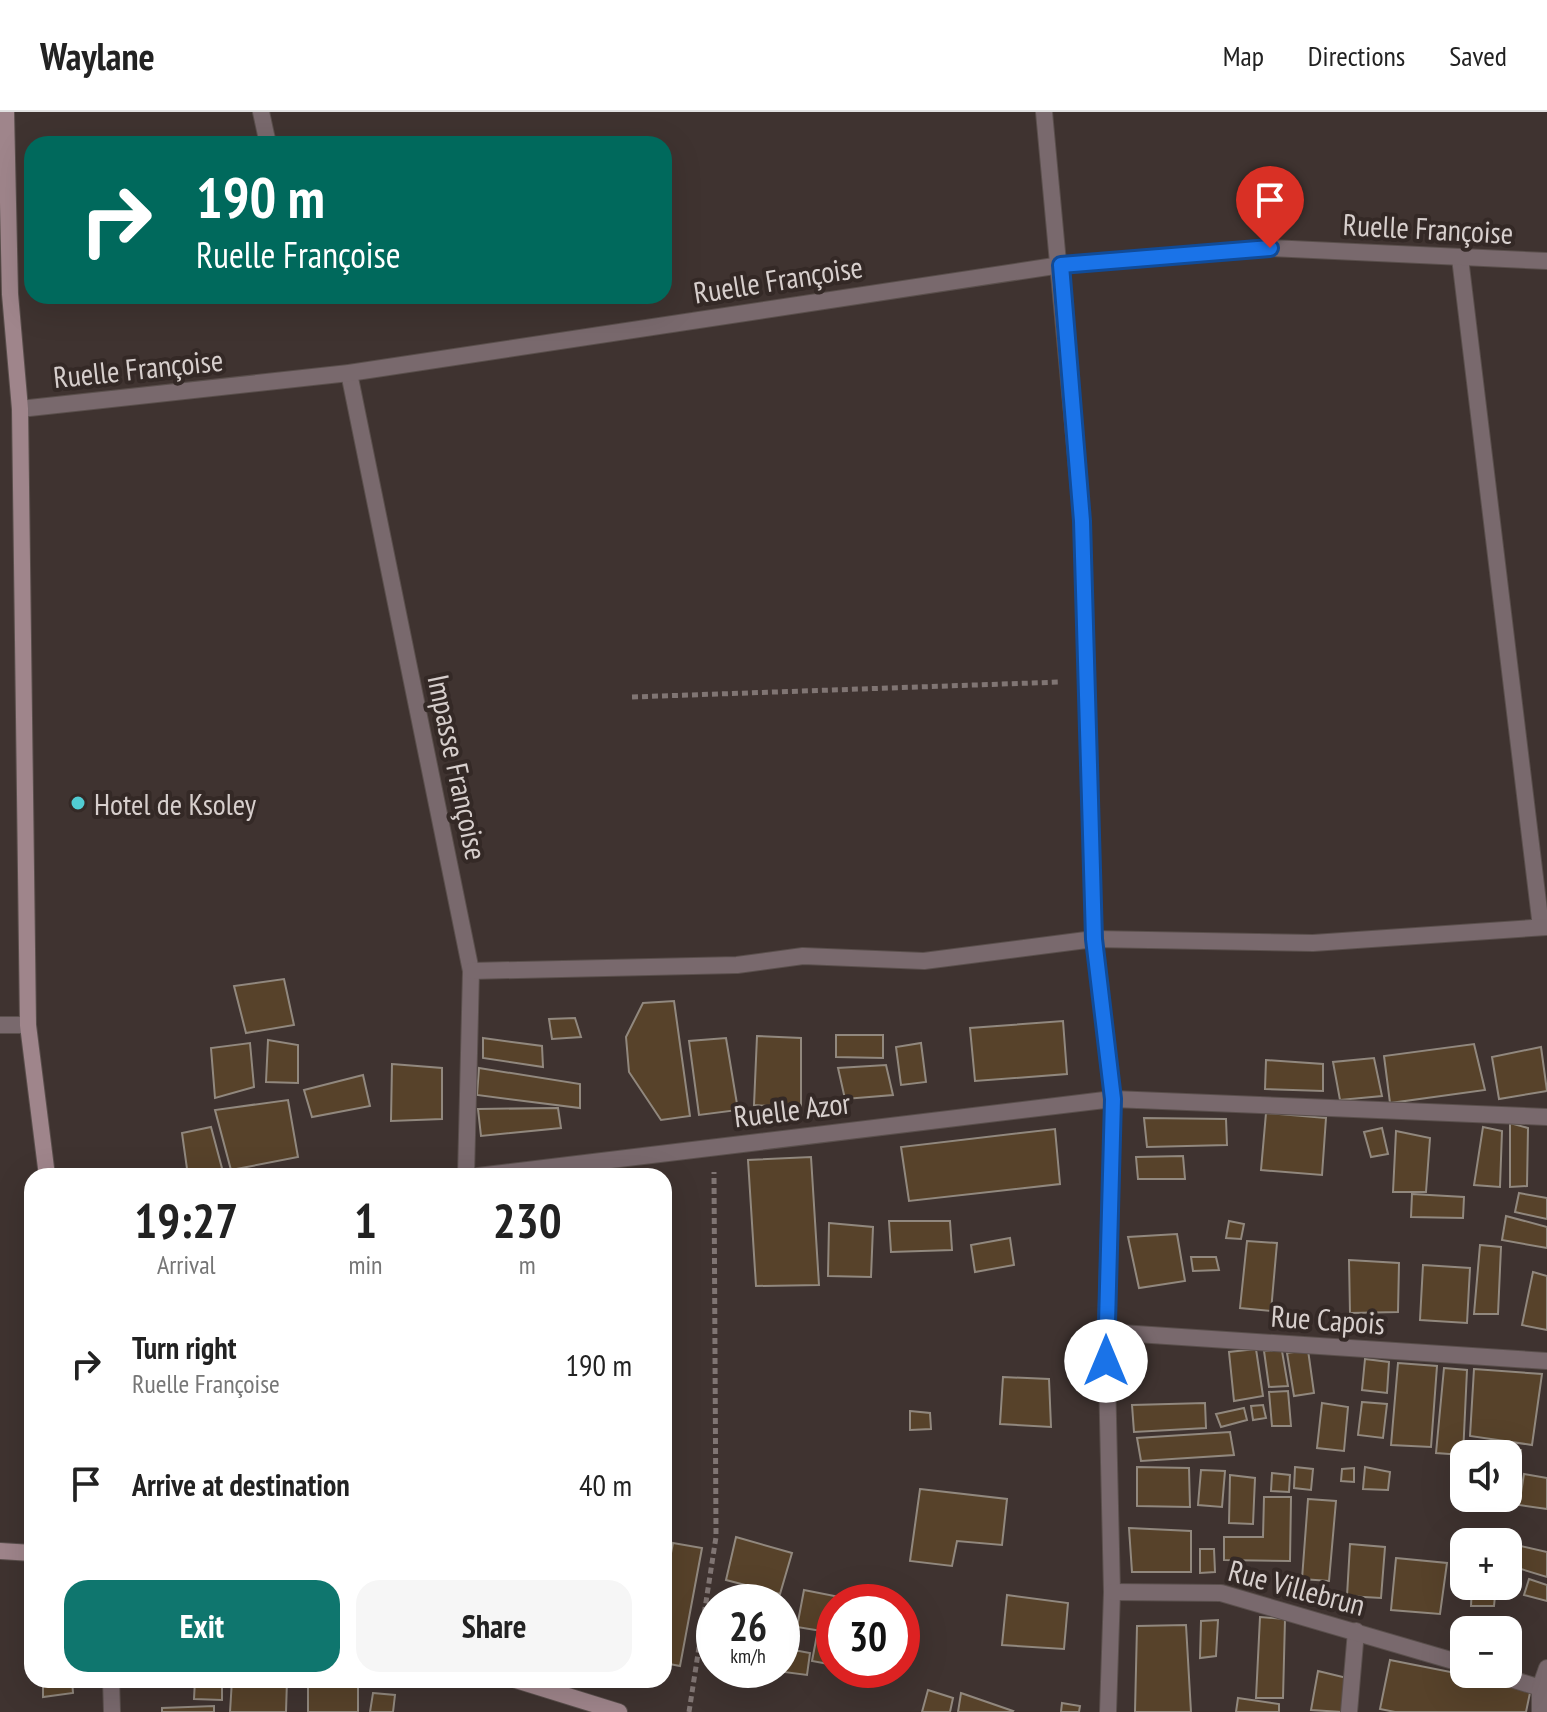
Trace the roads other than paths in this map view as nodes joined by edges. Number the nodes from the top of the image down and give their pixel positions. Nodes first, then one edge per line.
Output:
1 (6, 112) edge
2 (261, 112) edge
3 (1044, 112) edge
4 (266, 136) edge
5 (1460, 258) junction
6 (1547, 261) edge
7 (1061, 265) junction
8 (5, 294) edge
9 (349, 373) junction
10 (20, 409) junction
11 (1544, 927) edge
12 (1094, 939) junction
13 (471, 971) junction
14 (0, 1025) edge
15 (28, 1025) junction
16 (1113, 1099) junction
17 (1547, 1117) edge
18 (46, 1168) edge
19 (466, 1168) edge
20 (543, 1168) edge
21 (1106, 1332) junction
22 (1547, 1361) edge
23 (0, 1551) edge
24 (24, 1552) edge
25 (1112, 1592) junction
26 (1356, 1631) junction
27 (1450, 1660) edge
28 (1547, 1668) edge
29 (1522, 1682) edge
30 (111, 1688) edge
31 (542, 1688) edge
32 (1544, 1689) edge
33 (112, 1712) edge
34 (619, 1712) edge
35 (1108, 1712) edge
36 (1349, 1712) edge
37 (1540, 1712) edge

1 - 8 street
2 - 4 street
3 - 7 street
5 - 6 street, Ruelle Françoise
5 - 7 street, Ruelle Françoise
5 - 11 street
7 - 9 street, Ruelle Françoise
7 - 12 street
8 - 10 street
9 - 10 street, Ruelle Françoise
9 - 13 street, Impasse Françoise
10 - 15 street
11 - 12 street
12 - 13 street
12 - 16 street
13 - 19 street, Impasse Françoise
14 - 15 street
15 - 18 street
16 - 17 street, Ruelle Azor
16 - 20 street, Ruelle Azor
16 - 21 street
21 - 22 street, Rue Capois
21 - 25 street
23 - 24 street
25 - 26 street, Rue Villebrun
25 - 35 street
26 - 27 street, Rue Villebrun
26 - 36 street
28 - 32 street
29 - 32 street
30 - 33 street
31 - 34 street
32 - 37 street

